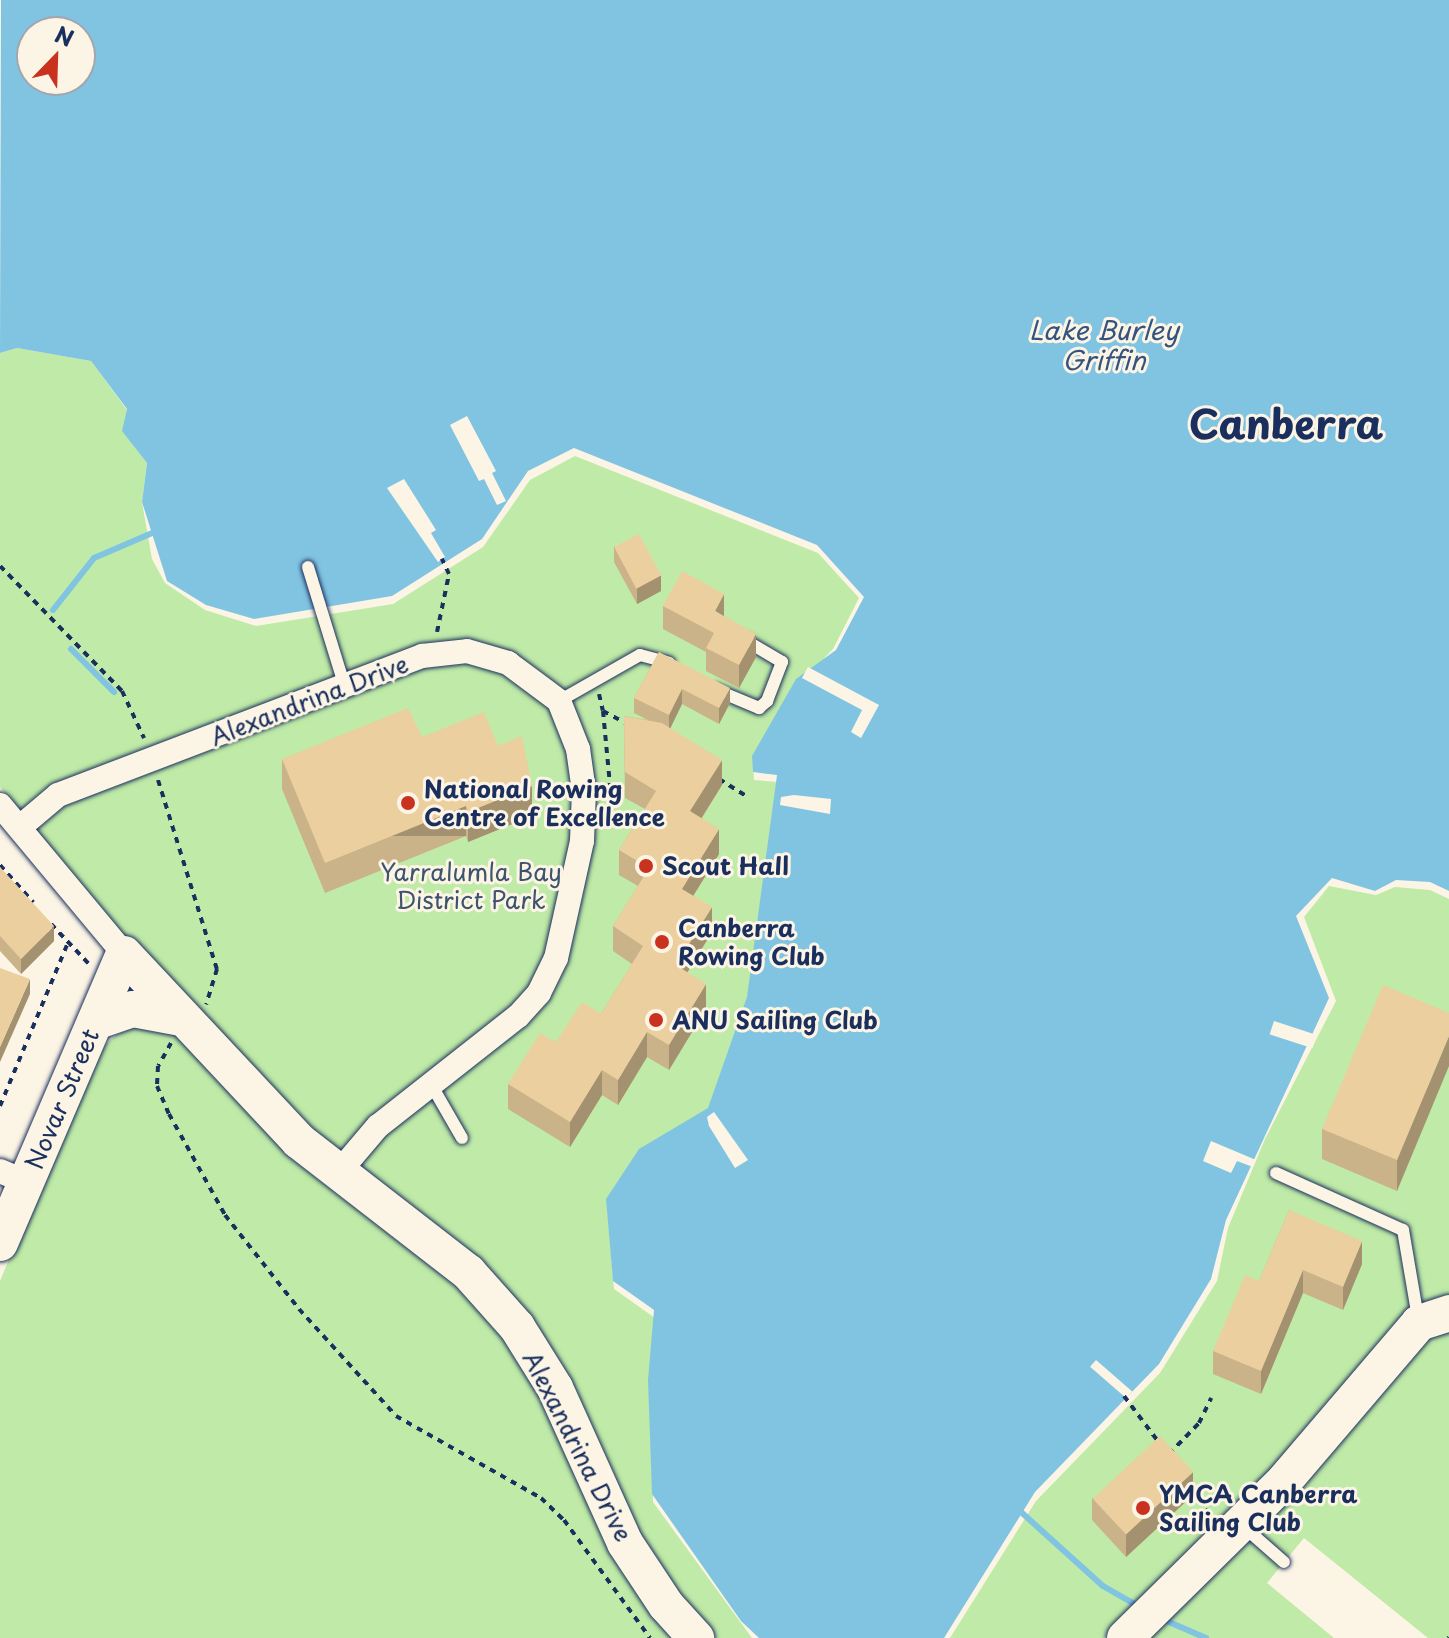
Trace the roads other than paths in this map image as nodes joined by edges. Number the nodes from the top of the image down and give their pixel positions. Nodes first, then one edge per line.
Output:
1 (308, 567) dead end
2 (730, 631) edge
3 (681, 669) edge
4 (703, 681) edge
5 (344, 684) junction
6 (559, 701) junction
7 (0, 805) edge
8 (20, 827) junction
9 (117, 969) junction
10 (181, 1018) junction
11 (95, 1022) junction
12 (432, 1086) junction
13 (462, 1138) dead end
14 (339, 1172) junction
15 (1276, 1173) dead end
16 (13, 1176) edge
17 (0, 1243) edge
18 (1434, 1318) edge
19 (1226, 1522) junction
20 (1284, 1562) dead end
21 (1142, 1622) edge
22 (696, 1638) edge

1 - 5 lane
2 - 4 lane
3 - 6 lane
5 - 6 street, Alexandrina Drive
5 - 8 street, Alexandrina Drive
6 - 12 street, Alexandrina Drive
7 - 8 street
8 - 9 street
9 - 10 main road, Alexandrina Drive
9 - 11 main road, Novar Street
10 - 11 main road
10 - 14 main road, Alexandrina Drive
11 - 16 main road, Novar Street
12 - 13 lane
12 - 14 street, Alexandrina Drive
14 - 22 main road, Alexandrina Drive
15 - 18 lane
16 - 17 main road, Novar Street
18 - 19 main road
19 - 20 lane
19 - 21 main road

